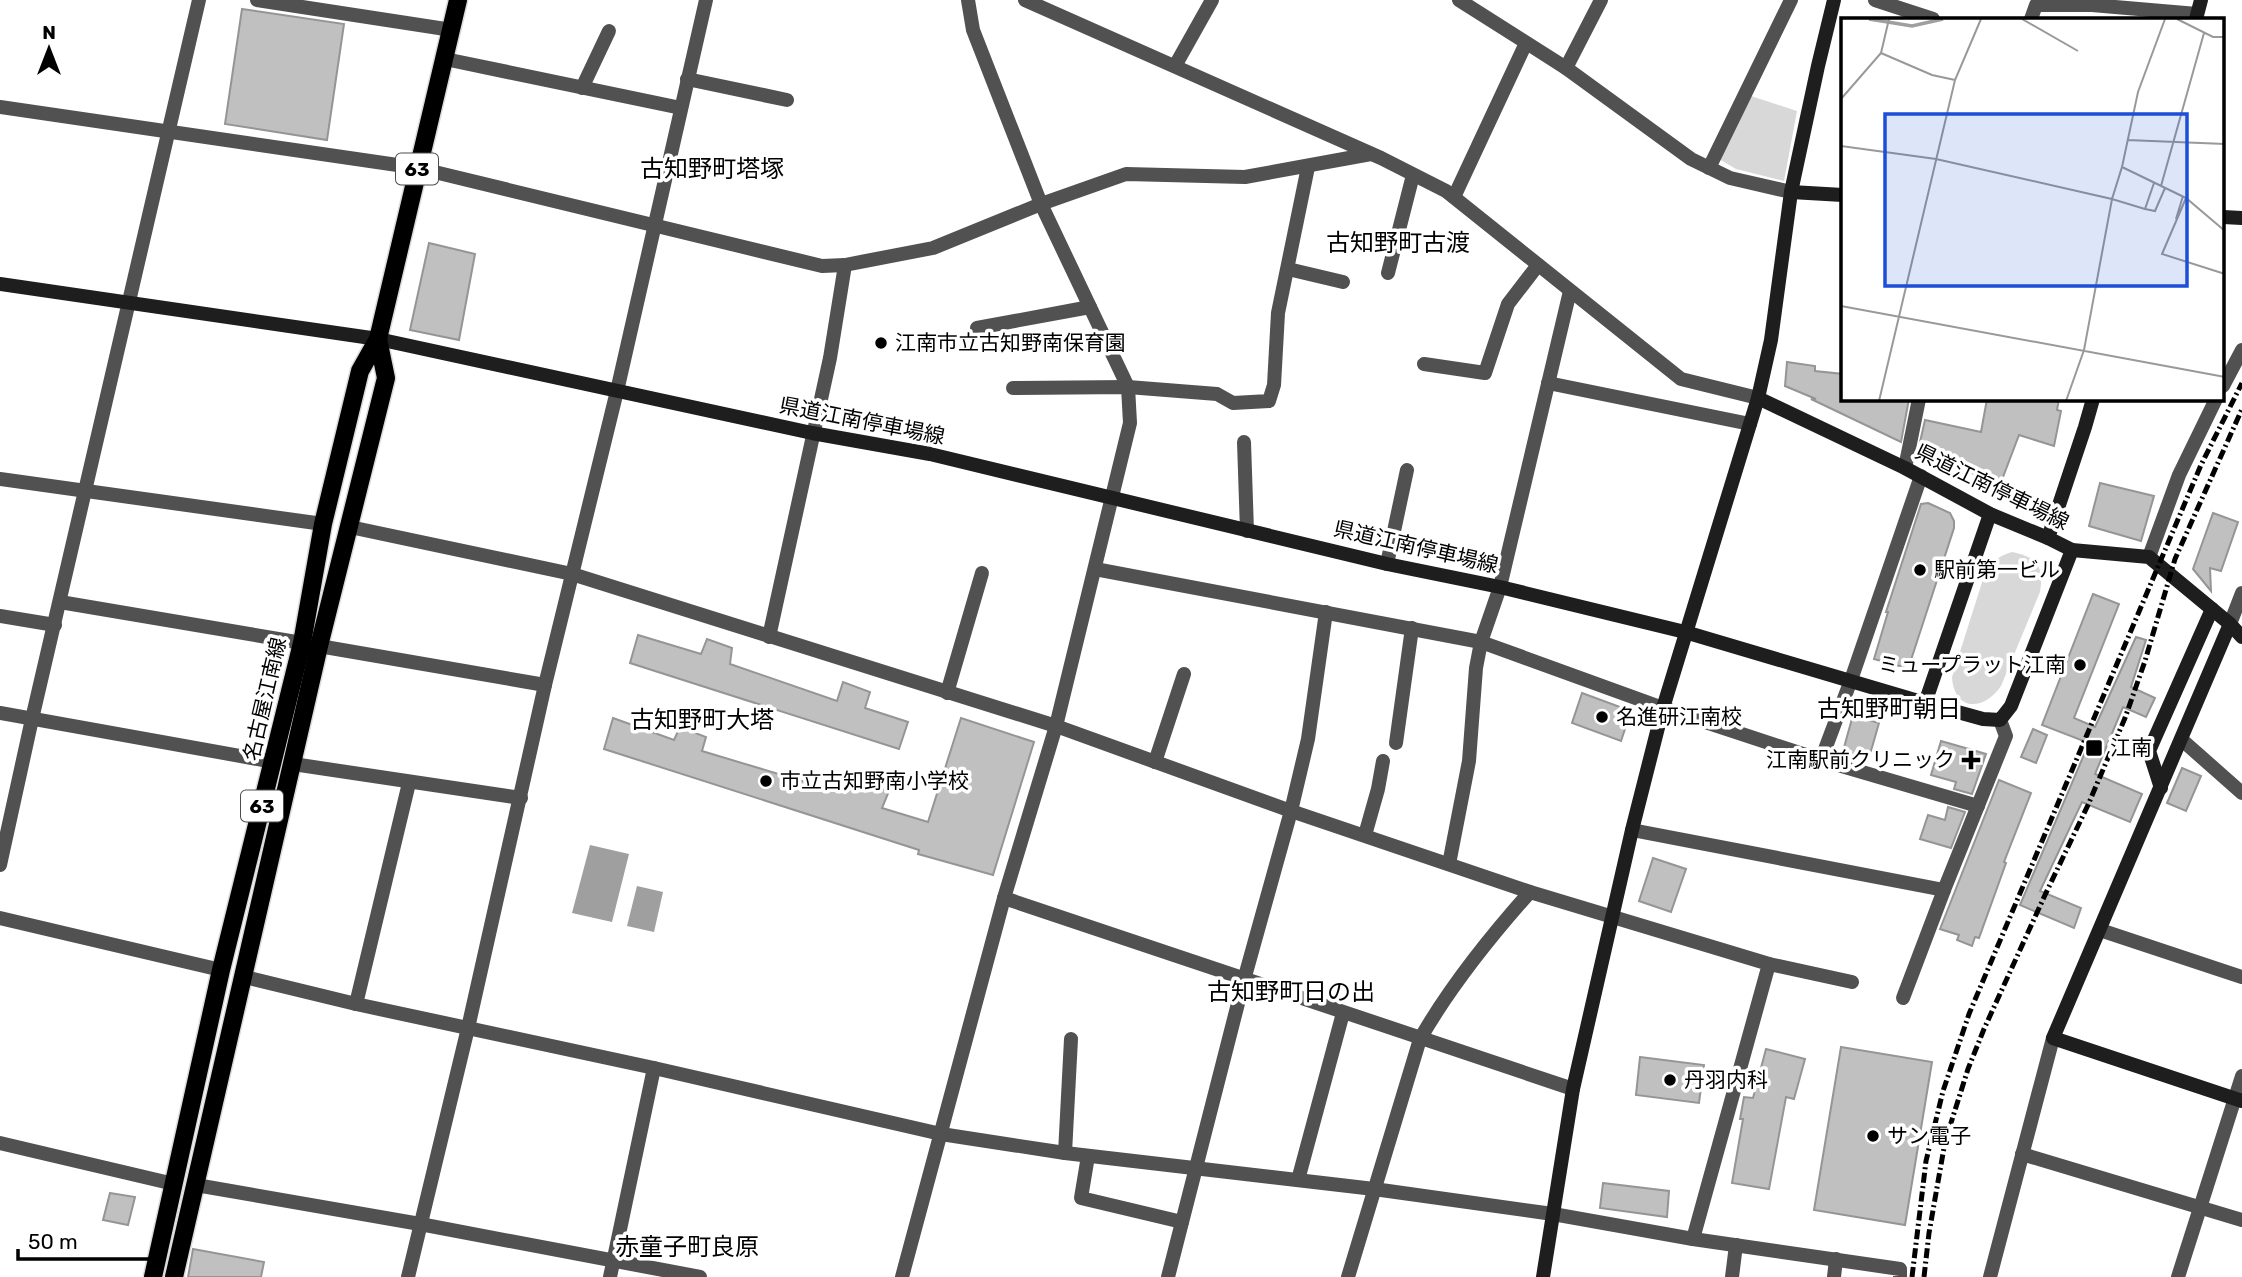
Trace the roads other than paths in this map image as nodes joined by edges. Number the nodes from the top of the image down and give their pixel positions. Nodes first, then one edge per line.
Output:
1 (199, 0) edge
2 (257, 0) edge
3 (458, 0) edge
4 (706, 0) edge
5 (968, 0) edge
6 (1025, 0) edge
7 (1212, 0) edge
8 (1459, 0) edge
9 (1601, 0) edge
10 (1791, 0) edge
11 (1835, 0) edge
12 (1875, 0) edge
13 (2198, 11) edge
14 (1896, 13) edge
15 (1927, 18) edge
16 (2031, 18) edge
17 (452, 30) junction
18 (609, 32) dead end
19 (1526, 43) junction
20 (445, 59) junction
21 (1175, 66) junction
22 (1566, 68) junction
23 (687, 79) junction
24 (582, 88) junction
25 (787, 100) dead end
26 (0, 107) edge
27 (681, 108) junction
28 (169, 132) junction
29 (1371, 154) junction
30 (1308, 167) junction
31 (418, 168) junction
32 (1709, 168) junction
33 (1413, 175) junction
34 (1791, 192) junction
35 (1841, 195) edge
36 (1454, 197) junction
37 (1041, 204) junction
38 (2224, 217) edge
39 (2242, 218) edge
40 (655, 225) junction
41 (845, 265) junction
42 (1538, 265) junction
43 (1288, 269) junction
44 (1388, 273) dead end
45 (1343, 282) dead end
46 (0, 284) edge
47 (1570, 291) junction
48 (128, 302) junction
49 (1090, 307) junction
50 (977, 328) dead end
51 (378, 339) junction
52 (2242, 350) edge
53 (1424, 364) dead end
54 (1548, 383) junction
55 (2224, 384) edge
56 (1128, 387) junction
57 (1013, 388) dead end
58 (617, 391) junction
59 (1758, 398) junction
60 (1919, 401) edge
61 (2092, 401) edge
62 (2215, 401) edge
63 (1750, 424) junction
64 (812, 433) junction
65 (1244, 442) dead end
66 (1905, 468) junction
67 (1407, 470) dead end
68 (1921, 476) junction
69 (0, 479) edge
70 (85, 490) junction
71 (1113, 499) junction
72 (1990, 514) junction
73 (323, 524) junction
74 (350, 527) junction
75 (1247, 531) junction
76 (2048, 538) junction
77 (2073, 550) junction
78 (2149, 557) junction
79 (1387, 564) junction
80 (1095, 569) junction
81 (982, 573) dead end
82 (572, 574) junction
83 (1500, 587) junction
84 (2242, 593) edge
85 (60, 602) junction
86 (2212, 609) junction
87 (1326, 612) junction
88 (0, 617) edge
89 (2230, 624) junction
90 (55, 625) junction
91 (1412, 628) junction
92 (1685, 632) junction
93 (769, 637) junction
94 (2242, 637) edge
95 (1481, 642) junction
96 (310, 645) junction
97 (1184, 674) dead end
98 (1850, 680) junction
99 (545, 685) junction
100 (947, 693) junction
101 (1926, 703) junction
102 (1663, 708) junction
103 (0, 713) edge
104 (32, 719) junction
105 (2000, 720) junction
106 (1056, 726) junction
107 (2182, 740) junction
108 (1395, 743) dead end
109 (1821, 760) junction
110 (1383, 761) dead end
111 (274, 762) junction
112 (1155, 762) junction
113 (293, 764) junction
114 (409, 783) junction
115 (2161, 788) junction
116 (2242, 793) edge
117 (521, 798) junction
118 (1978, 806) junction
119 (1291, 811) junction
120 (1632, 830) junction
121 (1365, 835) junction
122 (1449, 864) junction
123 (0, 865) edge
124 (1944, 890) junction
125 (1530, 892) junction
126 (1004, 898) junction
127 (0, 918) edge
128 (1613, 918) junction
129 (2100, 930) junction
130 (1769, 964) junction
131 (221, 970) junction
132 (245, 977) junction
133 (2242, 977) edge
134 (1244, 980) junction
135 (1852, 982) dead end
136 (1903, 998) dead end
137 (356, 1004) junction
138 (1343, 1013) junction
139 (468, 1028) junction
140 (2053, 1038) junction
141 (1072, 1039) dead end
142 (1420, 1039) junction
143 (654, 1068) junction
144 (2242, 1076) edge
145 (1573, 1089) junction
146 (2238, 1100) edge
147 (941, 1134) junction
148 (0, 1143) edge
149 (1065, 1153) junction
150 (2022, 1154) junction
151 (1088, 1156) junction
152 (1196, 1168) junction
153 (1298, 1180) junction
154 (174, 1184) junction
155 (196, 1185) junction
156 (1374, 1189) junction
157 (2199, 1206) junction
158 (1553, 1214) junction
159 (2242, 1220) edge
160 (1182, 1222) junction
161 (420, 1224) junction
162 (1693, 1239) junction
163 (1736, 1245) junction
164 (1836, 1259) junction
165 (614, 1261) junction
166 (1900, 1273) edge
167 (153, 1277) edge
168 (174, 1277) edge
169 (408, 1277) edge
170 (610, 1277) edge
171 (700, 1277) edge
172 (902, 1277) edge
173 (1168, 1277) edge
174 (1348, 1277) edge
175 (1543, 1277) edge
176 (1732, 1277) edge
177 (1834, 1277) edge
178 (1990, 1277) edge
179 (2178, 1277) edge

1 - 28 street
2 - 17 street
3 - 17 main road, 名古屋江南線 / 63
4 - 23 street
5 - 37 street
6 - 21 street
7 - 21 street
8 - 19 street
9 - 22 street
10 - 32 street
11 - 34 street
12 - 14 street
13 - 16 street
14 - 15 street
17 - 20 main road, 名古屋江南線 / 63
18 - 24 street
19 - 22 street
19 - 36 street
20 - 24 street
20 - 31 main road, 名古屋江南線 / 63
21 - 29 street
22 - 32 street
23 - 25 street
23 - 27 street
24 - 27 street
26 - 28 street
27 - 40 street
28 - 31 street
28 - 48 street
29 - 30 street
29 - 33 street
30 - 37 street
30 - 43 street
31 - 40 street
31 - 51 main road, 名古屋江南線 / 63
32 - 34 street
33 - 36 street
33 - 44 street
34 - 35 street
34 - 59 street
36 - 42 street
37 - 41 street
37 - 49 street
38 - 39 street
40 - 41 street
40 - 58 street
41 - 64 street
42 - 47 street
42 - 53 street
43 - 45 street
43 - 56 street
46 - 48 street, 県道江南停車場線
47 - 54 street
47 - 59 street
48 - 51 street, 県道江南停車場線
48 - 70 street
49 - 50 street
49 - 56 street
51 - 58 street, 県道江南停車場線
51 - 73 main road, 名古屋江南線 / 63
51 - 74 main road, 名古屋江南線 / 63
52 - 55 street
54 - 63 street
54 - 83 street
56 - 57 street
56 - 71 street
58 - 64 street, 県道江南停車場線
58 - 82 street
59 - 63 street
59 - 66 street, 県道江南停車場線
60 - 66 street
61 - 76 street
62 - 78 street
63 - 92 street
64 - 71 street, 県道江南停車場線
64 - 93 street
65 - 75 street
66 - 68 street, 県道江南停車場線
67 - 79 street
68 - 72 street, 県道江南停車場線
68 - 98 street
69 - 70 street
70 - 73 street
70 - 85 street
71 - 75 street, 県道江南停車場線
71 - 80 street
72 - 76 street, 県道江南停車場線
72 - 101 street
73 - 96 main road, 名古屋江南線 / 63
74 - 82 street
74 - 96 main road, 名古屋江南線 / 63
75 - 79 street, 県道江南停車場線
76 - 77 street, 県道江南停車場線
77 - 78 street, 県道江南停車場線
77 - 105 street
78 - 86 street
79 - 83 street, 県道江南停車場線
80 - 87 street
80 - 106 street
81 - 100 street
82 - 93 street
82 - 99 street
83 - 92 street, 県道江南停車場線
83 - 95 street
84 - 89 street
85 - 90 street
85 - 96 street
86 - 89 street
86 - 115 street
87 - 91 street
87 - 119 street
88 - 90 street
89 - 94 street
89 - 107 street
90 - 104 street
91 - 95 street
91 - 108 street
92 - 98 street, 県道江南停車場線
92 - 102 street
93 - 100 street
95 - 102 street
95 - 122 street
96 - 99 street
96 - 111 main road, 名古屋江南線 / 63
96 - 113 main road, 名古屋江南線 / 63
97 - 112 street
98 - 101 street, 県道江南停車場線
98 - 109 street
99 - 117 street
100 - 106 street
101 - 105 street, 県道江南停車場線
102 - 109 street
102 - 120 street
103 - 104 street
104 - 111 street
104 - 123 street
105 - 118 street
106 - 112 street
106 - 126 street
107 - 115 street
107 - 116 street
109 - 118 street
110 - 121 street
111 - 131 main road, 名古屋江南線 / 63
112 - 119 street
113 - 114 street
113 - 132 main road, 名古屋江南線 / 63
114 - 117 street
114 - 137 street
115 - 129 street
117 - 139 street
118 - 124 street
119 - 121 street
119 - 134 street
120 - 124 street
120 - 128 street
121 - 122 street
122 - 125 street
124 - 136 street
125 - 128 street
125 - 142 street
126 - 134 street
126 - 147 street
127 - 131 street
128 - 130 street
128 - 145 street
129 - 133 street
129 - 140 street
130 - 135 street
130 - 162 street
131 - 154 main road, 名古屋江南線 / 63
132 - 137 street
132 - 155 main road, 名古屋江南線 / 63
134 - 138 street
134 - 152 street
137 - 139 street
138 - 142 street
138 - 153 street
139 - 143 street
139 - 161 street
140 - 146 street
140 - 150 street
141 - 149 street
142 - 145 street
142 - 156 street
143 - 147 street
143 - 165 street
144 - 146 street
145 - 158 street
146 - 157 street
147 - 149 street
147 - 172 street
148 - 154 street
149 - 151 street
150 - 157 street
150 - 178 street
151 - 152 street
151 - 160 street
152 - 153 street
152 - 160 street
153 - 156 street
154 - 167 main road, 名古屋江南線 / 63
155 - 161 street
155 - 168 main road, 名古屋江南線 / 63
156 - 158 street
156 - 174 street
157 - 159 street
157 - 179 street
158 - 162 street
158 - 175 street
160 - 173 street
161 - 165 street
161 - 169 street
162 - 163 street
163 - 164 street
163 - 176 street
164 - 166 street
164 - 177 street
165 - 170 street
165 - 171 street

